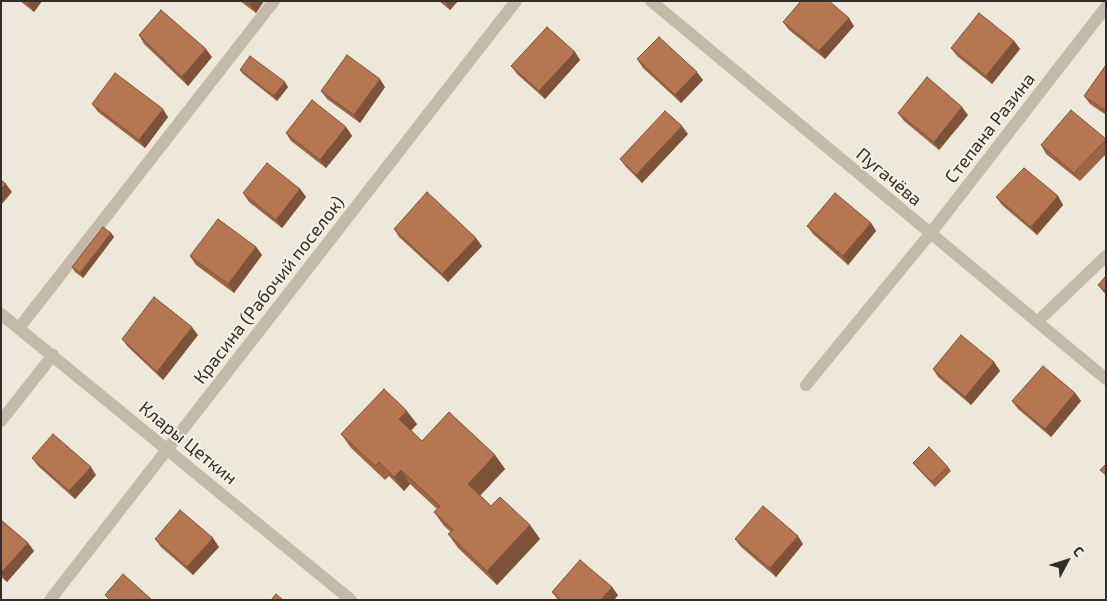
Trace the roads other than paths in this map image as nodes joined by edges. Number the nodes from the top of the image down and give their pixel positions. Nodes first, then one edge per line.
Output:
1 (274, 1) edge
2 (516, 1) edge
3 (651, 1) edge
4 (1106, 7) edge
5 (930, 234) junction
6 (1106, 256) edge
7 (1, 314) edge
8 (1037, 322) junction
9 (19, 328) junction
10 (53, 356) junction
11 (1106, 379) edge
12 (806, 385) dead end
13 (1, 421) edge
14 (168, 448) junction
15 (50, 600) edge
16 (351, 600) edge

1 - 9 street
2 - 14 street, Красина (Рабочий поселок)
3 - 5 street, Пугачёва
4 - 5 street, Степана Разина
5 - 8 street, Пугачёва
5 - 12 street, Степана Разина
6 - 8 street
7 - 9 street, Клары Цеткин
8 - 11 street, Пугачёва
9 - 10 street, Клары Цеткин
10 - 13 street
10 - 14 street, Клары Цеткин
14 - 15 street, Красина (Рабочий поселок)
14 - 16 street, Клары Цеткин

